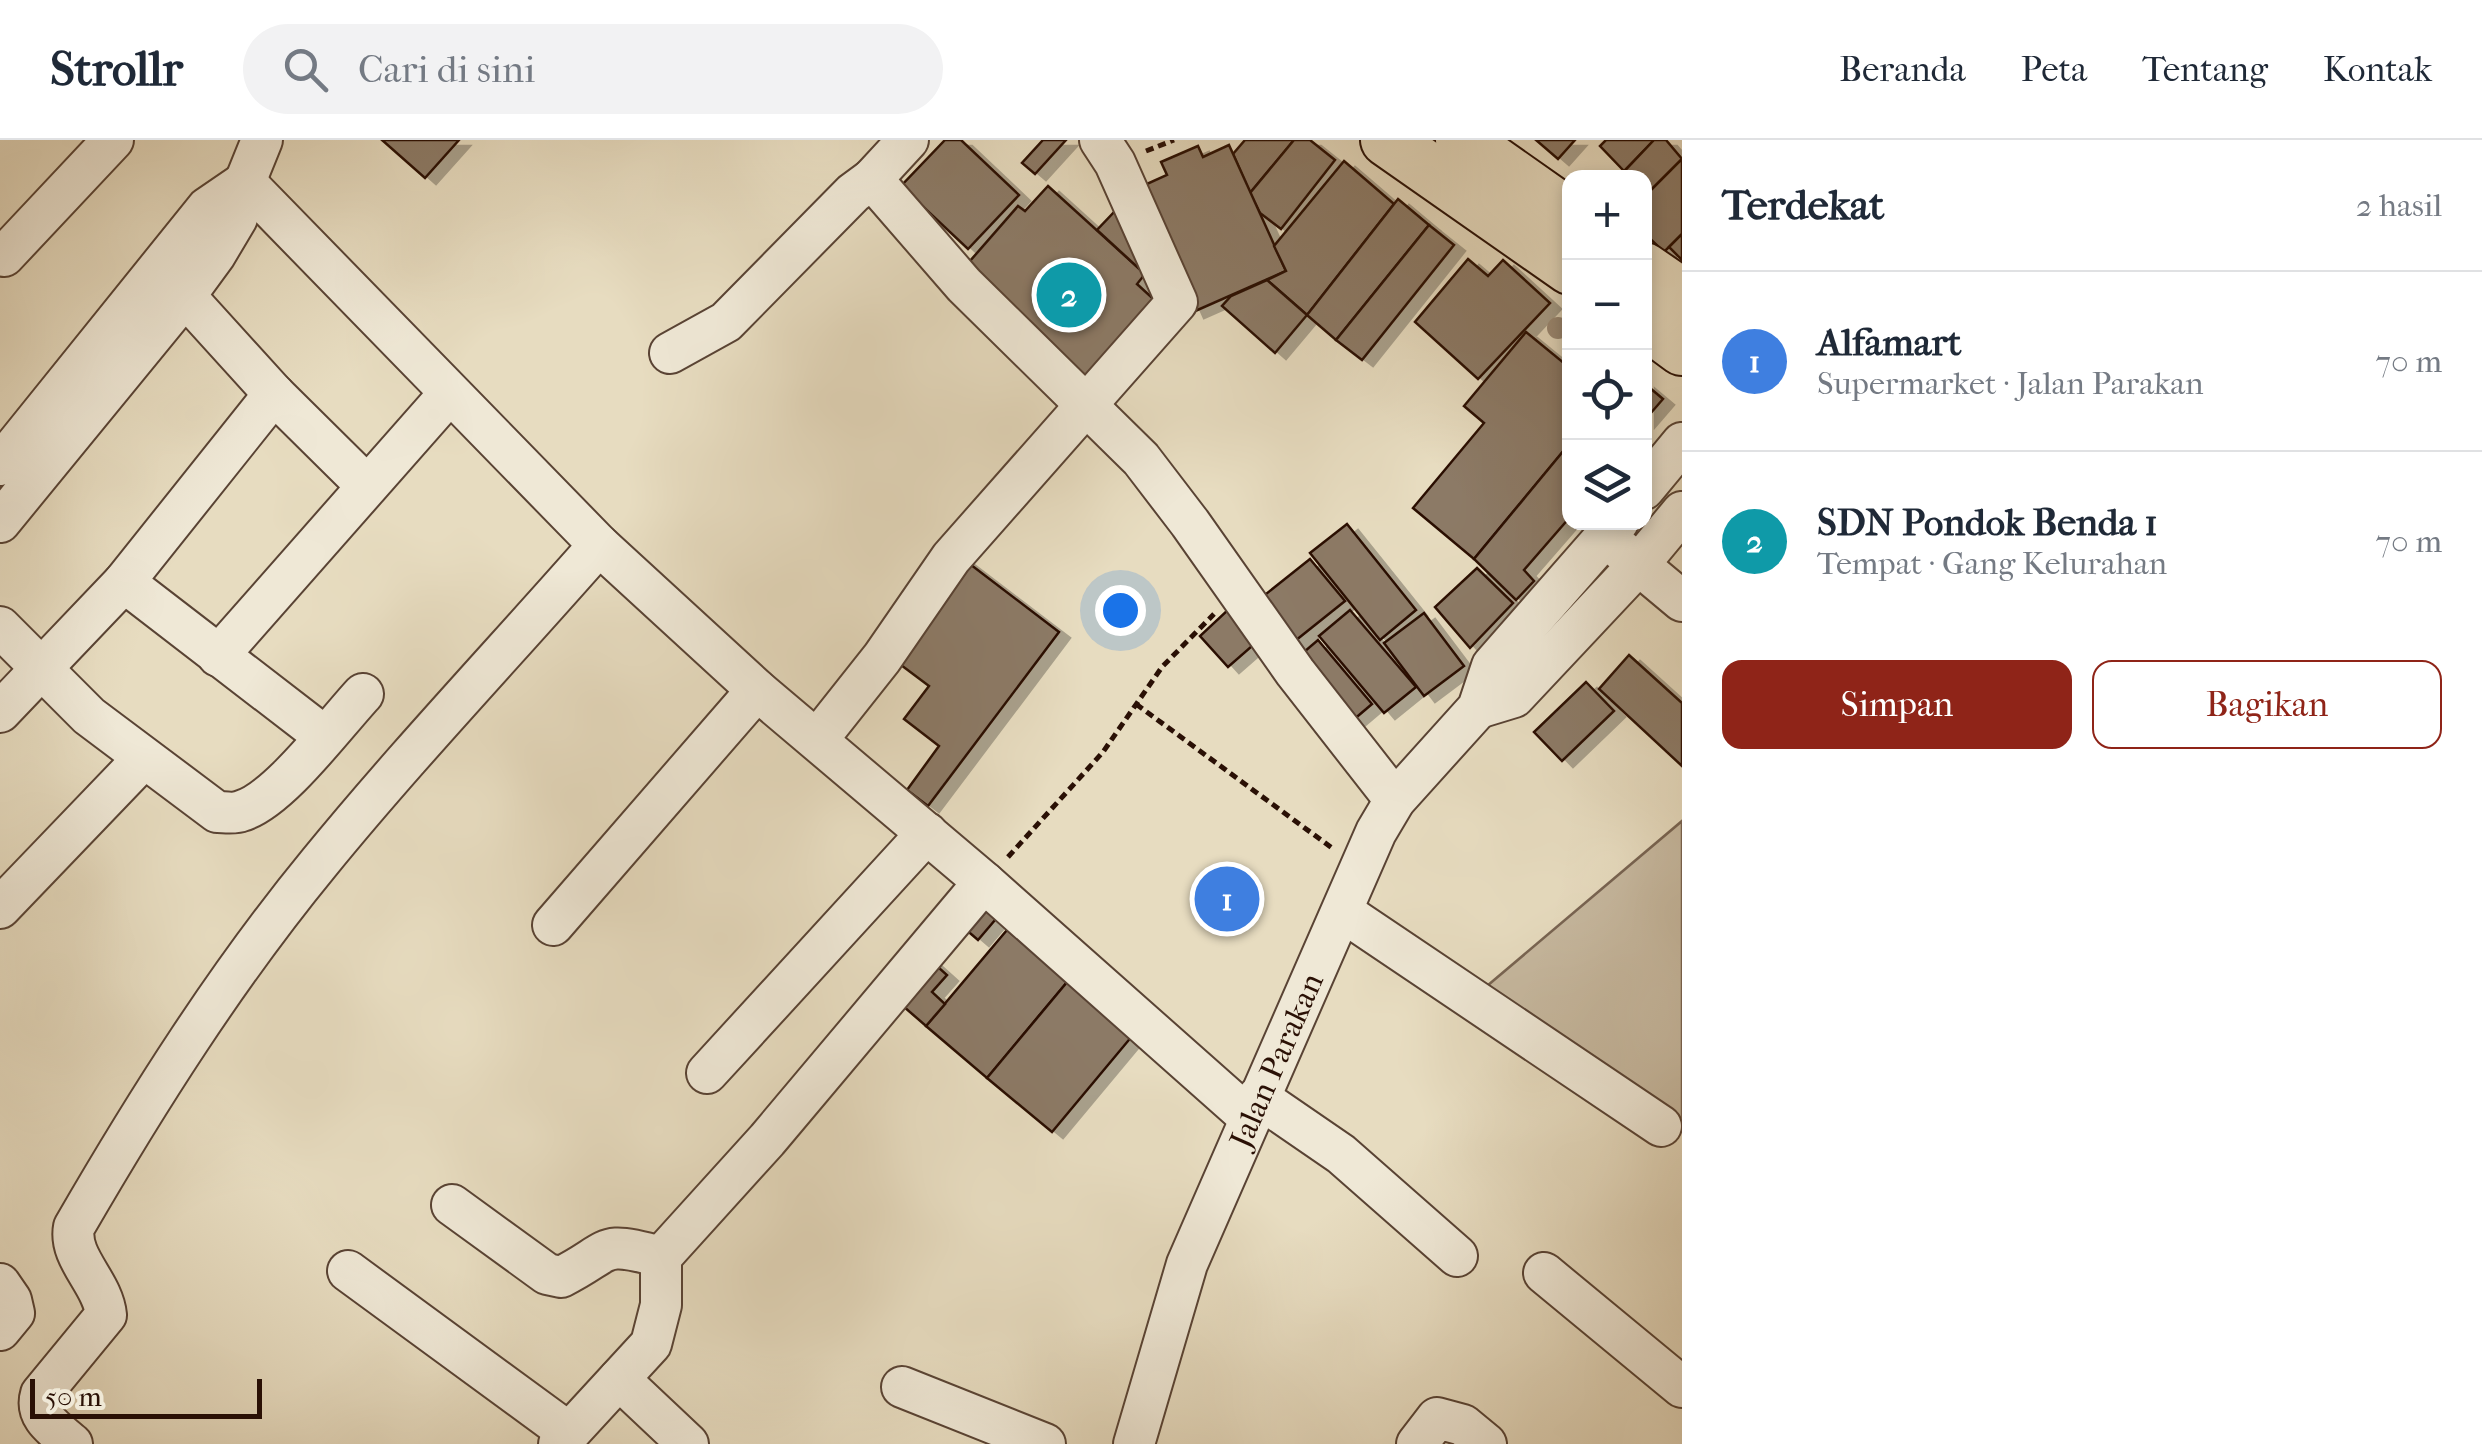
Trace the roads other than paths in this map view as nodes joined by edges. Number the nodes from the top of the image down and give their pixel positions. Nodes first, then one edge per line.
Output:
1 (113, 140) edge
2 (262, 140) edge
3 (908, 140) edge
4 (1387, 140) edge
5 (1478, 144) edge
6 (1108, 151) edge
7 (872, 178) junction
8 (245, 182) junction
9 (1562, 210) edge
10 (4, 256) dead end
11 (1562, 262) edge
12 (1652, 275) edge
13 (185, 296) junction
14 (1682, 296) edge
15 (1652, 329) edge
16 (1652, 332) edge
17 (1682, 348) edge
18 (670, 353) dead end
19 (1682, 362) edge
20 (274, 394) junction
21 (449, 394) junction
22 (1088, 406) junction
23 (1682, 443) edge
24 (5, 448) edge
25 (1652, 479) edge
26 (366, 486) junction
27 (1682, 512) edge
28 (0, 522) edge
29 (1612, 530) edge
30 (599, 545) junction
31 (1639, 564) junction
32 (124, 582) junction
33 (1682, 601) edge
34 (0, 626) edge
35 (218, 656) junction
36 (42, 669) junction
37 (757, 690) junction
38 (363, 694) dead end
39 (1478, 708) junction
40 (0, 712) edge
41 (324, 736) junction
42 (817, 740) junction
43 (143, 759) junction
44 (1395, 800) junction
45 (927, 833) junction
46 (984, 882) junction
47 (0, 908) edge
48 (1342, 912) junction
49 (554, 925) dead end
50 (708, 1073) dead end
51 (1254, 1107) junction
52 (1661, 1126) dead end
53 (452, 1205) dead end
54 (1457, 1256) dead end
55 (660, 1257) junction
56 (348, 1270) dead end
57 (1544, 1273) dead end
58 (0, 1284) edge
59 (0, 1330) edge
60 (619, 1378) junction
61 (1682, 1387) edge
62 (902, 1388) dead end
63 (564, 1438) edge
64 (72, 1444) edge
65 (688, 1444) edge
66 (1045, 1444) edge
67 (1134, 1444) edge
68 (1417, 1444) edge
69 (1486, 1444) edge

1 - 10 street
2 - 8 street
3 - 7 street
4 - 11 main road
5 - 9 main road
6 - 22 street
7 - 18 street
7 - 22 street
8 - 13 street
8 - 21 street
8 - 24 street
12 - 14 main road
13 - 20 street
13 - 28 street
15 - 17 main road
16 - 19 street
20 - 26 street
20 - 32 street
21 - 26 street
21 - 30 street
22 - 42 street
22 - 44 street
23 - 25 street
26 - 35 street
27 - 31 street, Jalan Parakan
29 - 31 street
29 - 39 street, Jalan Parakan
30 - 37 street
30 - 64 street
31 - 33 street
31 - 39 street, Jalan Parakan
32 - 35 street
32 - 36 street
34 - 36 street
35 - 41 street
36 - 40 street
36 - 43 street
37 - 42 street
37 - 49 street
38 - 41 street
39 - 44 street, Jalan Parakan
41 - 43 street
42 - 45 street
43 - 47 street
44 - 48 street, Jalan Parakan
45 - 46 street
45 - 50 street
46 - 51 street
46 - 55 street
48 - 51 street, Jalan Parakan
48 - 52 street
51 - 54 street
51 - 67 street, Jalan Parakan
53 - 55 street
55 - 60 street
56 - 63 street
57 - 61 street
58 - 59 street
60 - 63 street
60 - 65 street
62 - 66 street
68 - 69 street

